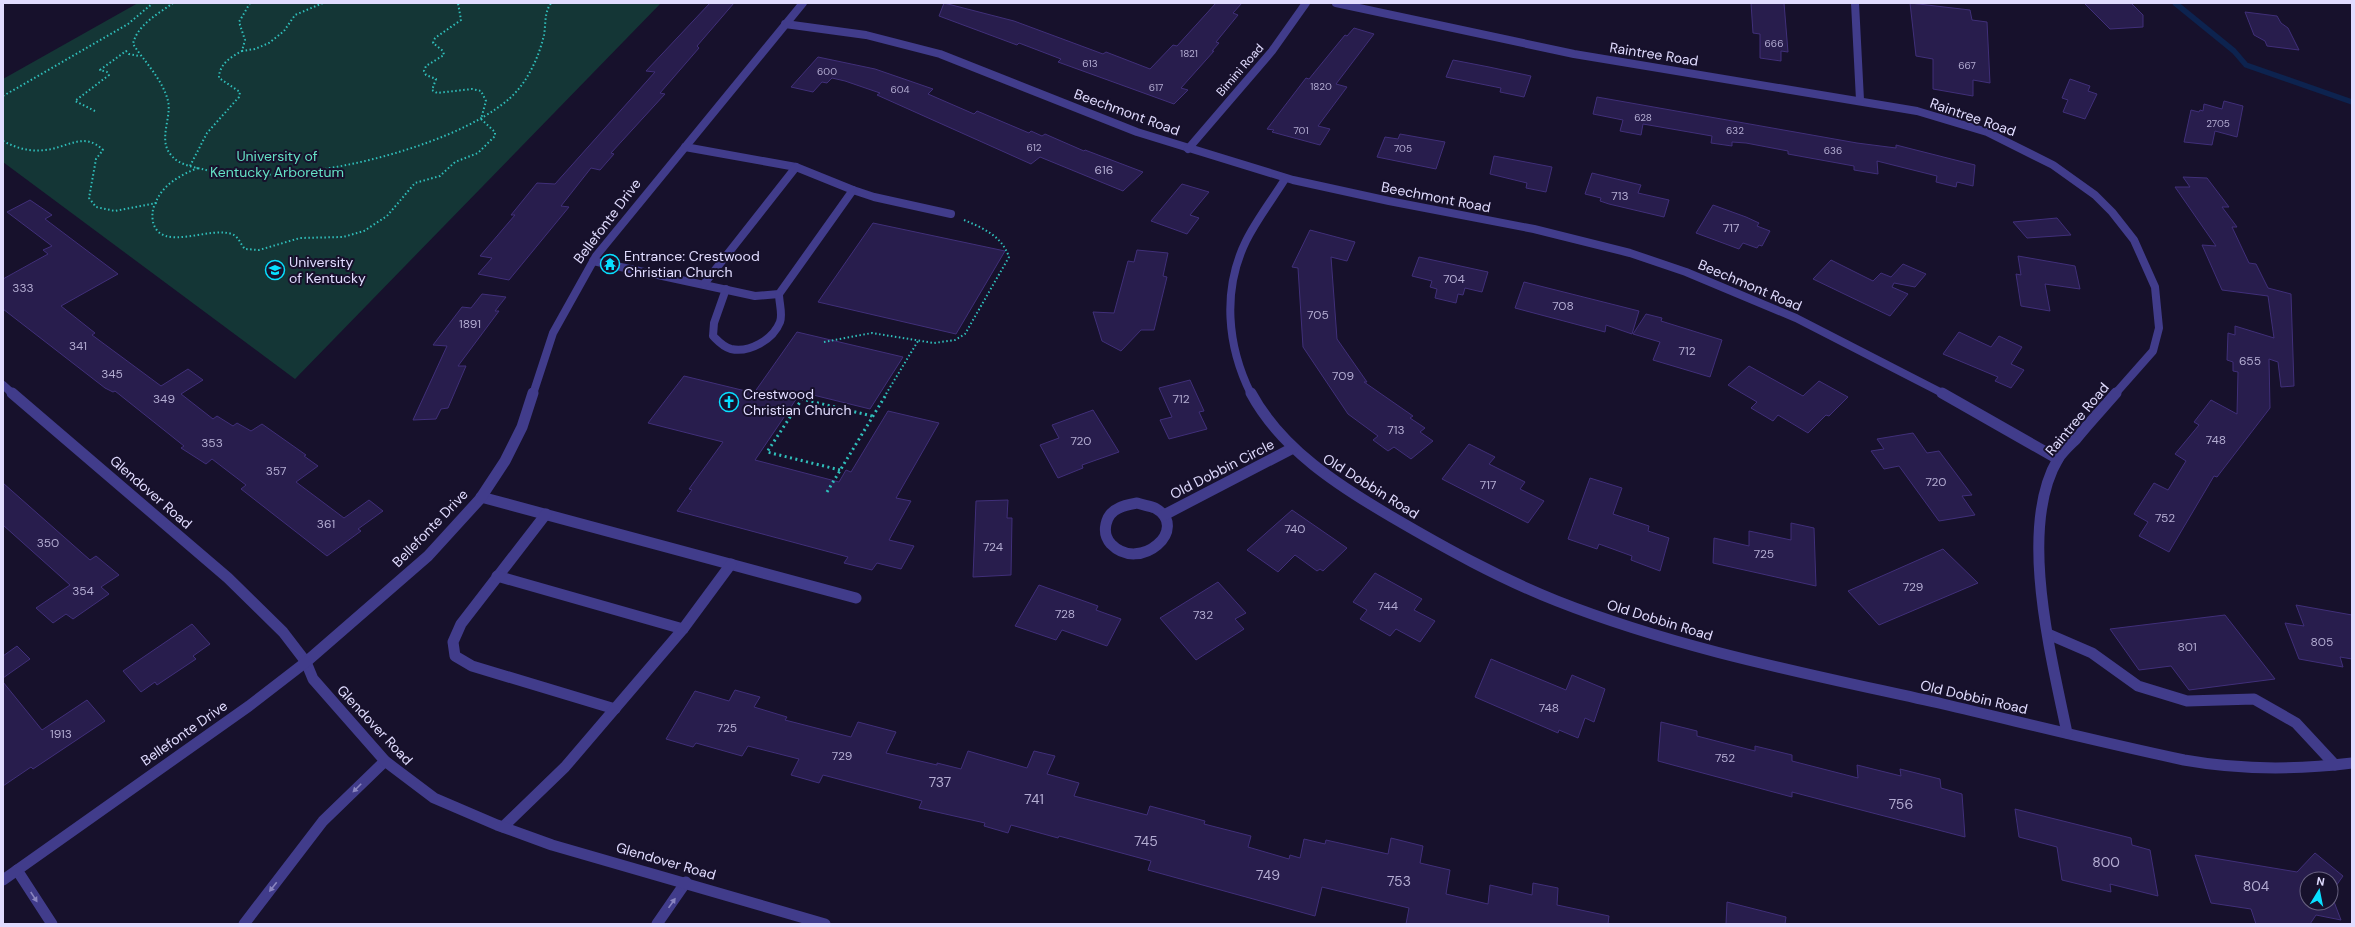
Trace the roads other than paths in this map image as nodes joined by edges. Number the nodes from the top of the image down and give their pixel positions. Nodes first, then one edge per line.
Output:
1 (803, 3) edge
2 (1306, 3) edge
3 (1336, 3) edge
4 (1855, 3) edge
5 (785, 24) junction
6 (1860, 100) junction
7 (685, 147) junction
8 (1188, 149) junction
9 (796, 167) junction
10 (1285, 179) junction
11 (853, 190) junction
12 (951, 214) road end
13 (593, 261) junction
14 (704, 284) junction
15 (726, 289) junction
16 (779, 294) junction
17 (3, 385) edge
18 (1293, 448) junction
19 (2058, 459) junction
20 (481, 497) junction
21 (546, 514) junction
22 (1164, 515) junction
23 (731, 564) junction
24 (498, 576) junction
25 (856, 598) dead end
26 (683, 629) junction
27 (2048, 634) junction
28 (306, 662) junction
29 (615, 709) junction
30 (2067, 733) junction
31 (385, 761) junction
32 (2352, 762) edge
33 (2335, 765) junction
34 (503, 827) junction
35 (17, 870) junction
36 (3, 880) edge
37 (686, 882) junction
38 (52, 924) edge
39 (244, 924) edge
40 (657, 924) edge
41 (825, 924) edge

1 - 5 street, Bellefonte Drive
2 - 8 street, Bimini Road
3 - 6 street, Raintree Road
4 - 6 street
5 - 7 street, Bellefonte Drive
5 - 8 street, Beechmont Road
6 - 19 street, Raintree Road
7 - 9 street
7 - 13 street, Bellefonte Drive
8 - 10 street, Beechmont Road
9 - 11 street
9 - 14 street
10 - 18 street, Old Dobbin Road
10 - 19 street, Beechmont Road
11 - 12 street
11 - 16 street
13 - 14 street
13 - 20 street, Bellefonte Drive
14 - 15 street
15 - 16 street
15 - 16 street
17 - 28 street, Glendover Road
18 - 22 street, Old Dobbin Circle
18 - 30 street, Old Dobbin Road
19 - 27 street, Raintree Road
20 - 21 street
20 - 28 street, Bellefonte Drive
21 - 23 street
21 - 24 street
22 - 22 street, Old Dobbin Circle
23 - 25 street
23 - 26 street
24 - 26 street
24 - 29 street
26 - 29 street
27 - 30 street, Raintree Road
27 - 33 street
28 - 31 street, Glendover Road
28 - 35 street, Bellefonte Drive
29 - 34 street
30 - 33 street, Old Dobbin Road
31 - 34 street, Glendover Road
31 -> 39 street
32 - 33 street, Old Dobbin Road
34 - 37 street, Glendover Road
35 - 36 street, Bellefonte Drive
35 -> 38 street
40 -> 37 street
37 - 41 street, Glendover Road

